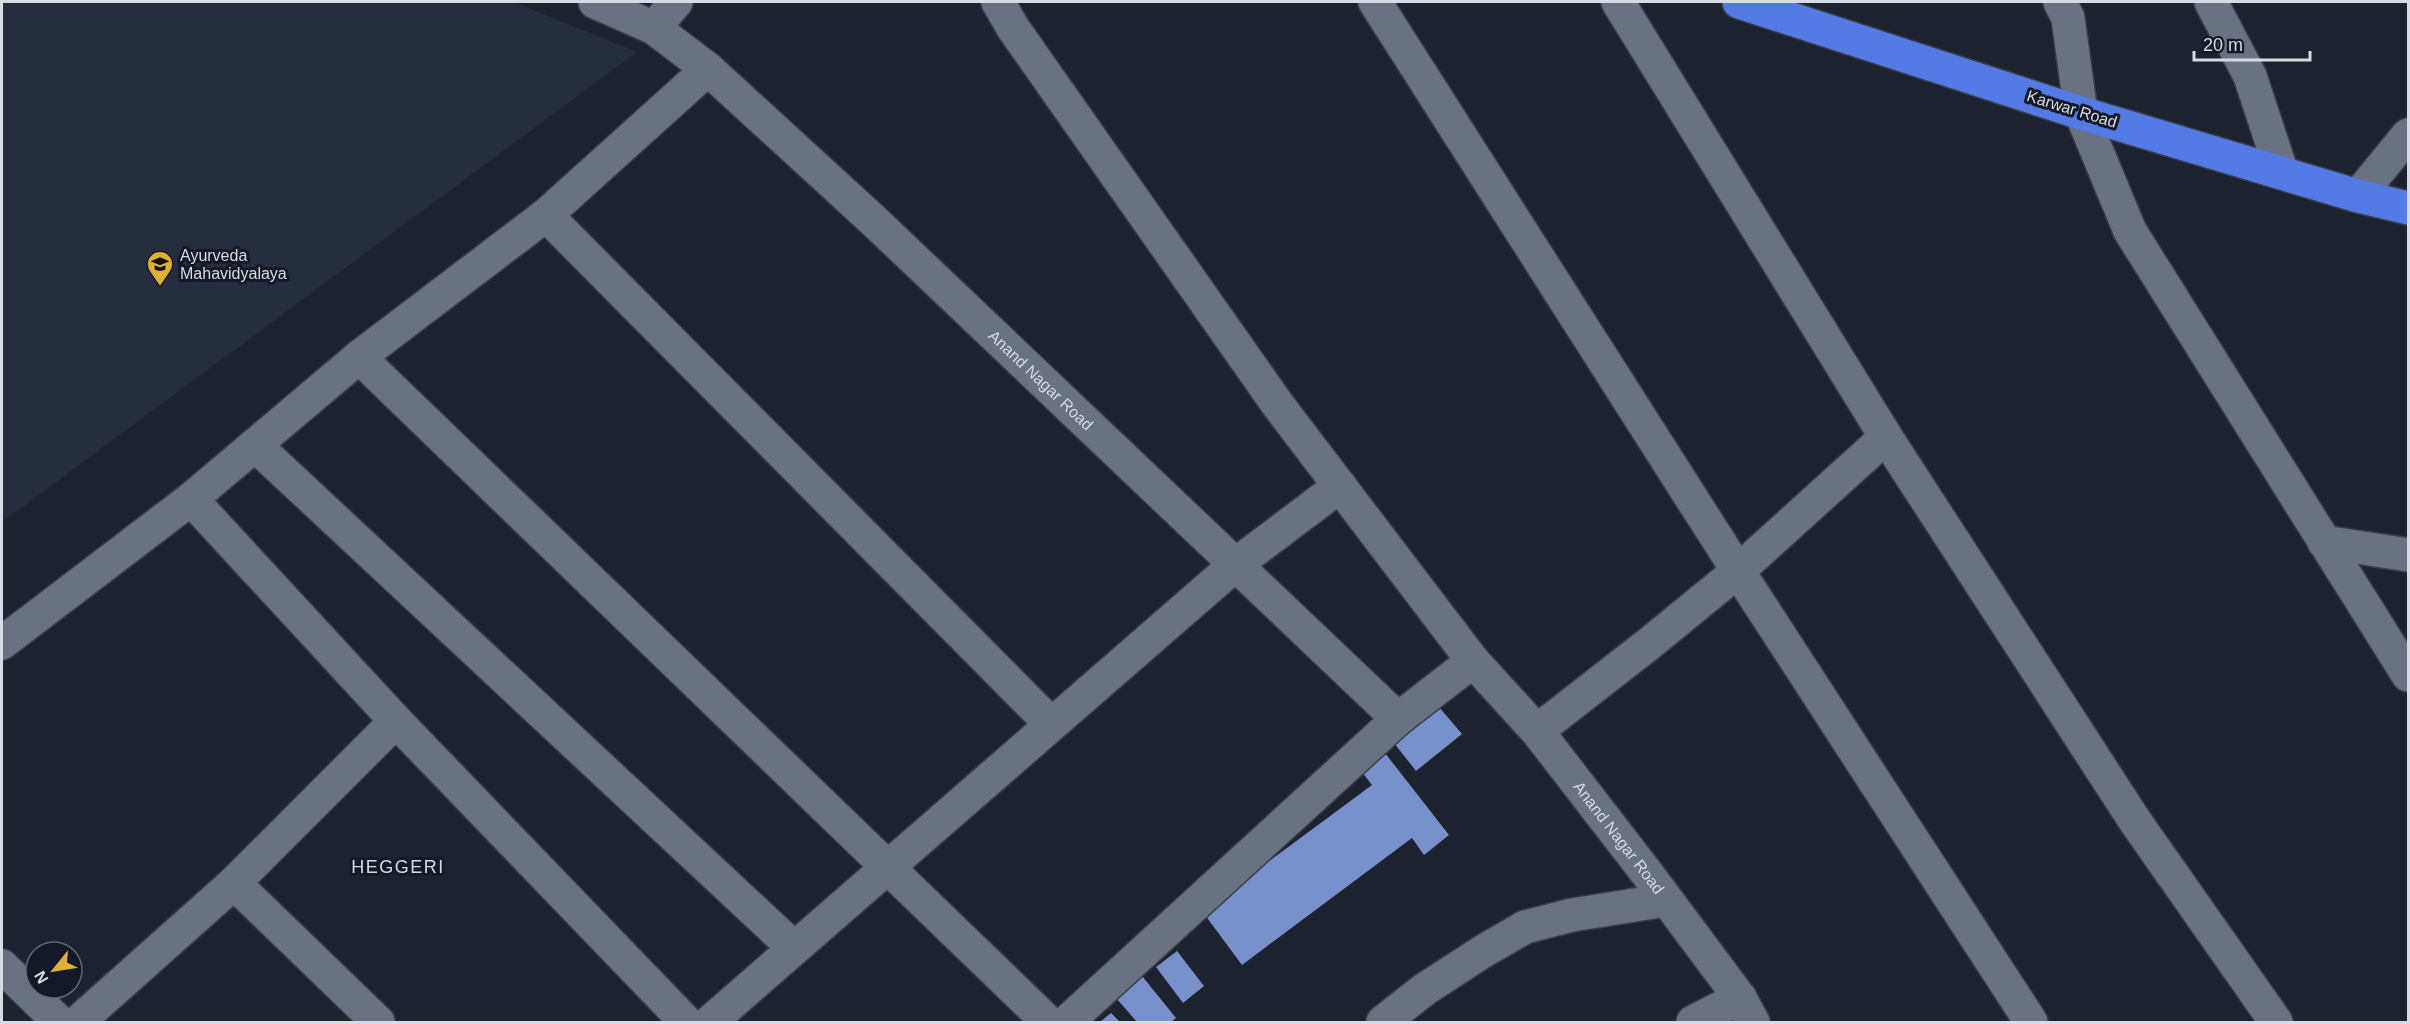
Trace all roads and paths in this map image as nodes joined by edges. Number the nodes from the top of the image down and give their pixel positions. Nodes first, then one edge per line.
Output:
1 (595, 2) edge
2 (676, 2) edge
3 (998, 2) edge
4 (1375, 2) edge
5 (1618, 2) edge
6 (1739, 2) edge
7 (2060, 2) edge
8 (2211, 2) edge
9 (654, 28) junction
10 (708, 69) junction
11 (2081, 113) junction
12 (2409, 135) edge
13 (2282, 173) junction
14 (2358, 196) junction
15 (2409, 208) edge
16 (546, 215) junction
17 (359, 357) junction
18 (1886, 437) junction
19 (255, 446) junction
20 (1340, 486) junction
21 (191, 499) junction
22 (2324, 542) junction
23 (2409, 555) edge
24 (1235, 565) junction
25 (1738, 571) junction
26 (2, 643) edge
27 (1473, 661) junction
28 (2409, 675) edge
29 (1398, 719) junction
30 (396, 721) junction
31 (1051, 724) junction
32 (1537, 731) junction
33 (886, 867) junction
34 (234, 883) junction
35 (1666, 900) junction
36 (794, 948) junction
37 (2, 966) edge
38 (1746, 1010) edge
39 (59, 1023) edge
40 (78, 1023) edge
41 (378, 1023) edge
42 (686, 1023) edge
43 (710, 1023) edge
44 (1048, 1023) edge
45 (1066, 1023) edge
46 (1383, 1023) edge
47 (1693, 1023) edge
48 (2031, 1023) edge
49 (2276, 1023) edge

1 - 9 street, Anand Nagar Road
2 - 9 street
3 - 20 street, Anand Nagar Road
4 - 25 street
5 - 18 street
6 - 11 highway, Karwar Road
7 - 11 street
8 - 13 street
9 - 10 street, Anand Nagar Road
10 - 16 street
10 - 24 street, Anand Nagar Road
11 - 13 highway, Karwar Road
11 - 22 street
12 - 14 street
13 - 14 highway, Karwar Road
14 - 15 highway, Karwar Road
16 - 17 street
16 - 31 street
17 - 19 street
17 - 33 street
18 - 25 street
18 - 49 street
19 - 21 street
19 - 36 street
20 - 24 street
20 - 27 street, Anand Nagar Road
21 - 26 street
21 - 30 street
22 - 23 street
22 - 28 street
24 - 29 street, Anand Nagar Road
24 - 31 street
25 - 32 street
25 - 48 street
27 - 29 street
27 - 32 street, Anand Nagar Road
29 - 45 street
30 - 34 street
30 - 42 street
31 - 33 street
32 - 35 street, Anand Nagar Road
33 - 36 street
33 - 44 street
34 - 40 street
34 - 41 street
35 - 38 street, Anand Nagar Road
35 - 46 street
36 - 43 street
37 - 39 street
38 - 47 street

